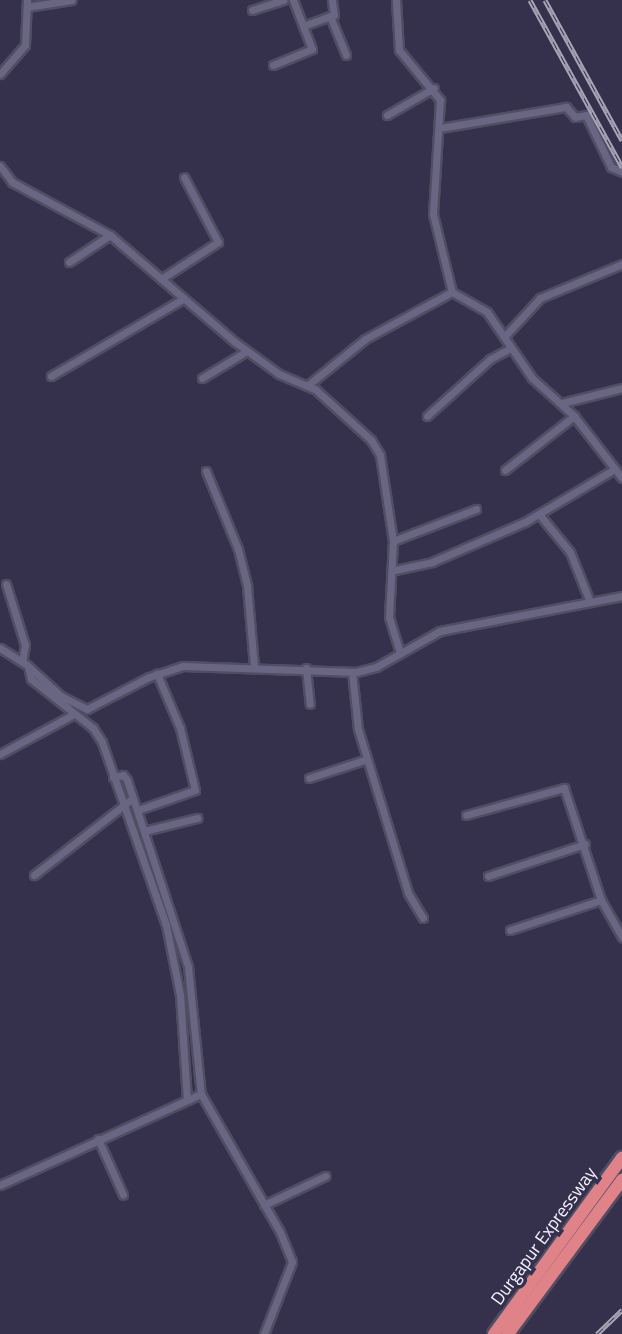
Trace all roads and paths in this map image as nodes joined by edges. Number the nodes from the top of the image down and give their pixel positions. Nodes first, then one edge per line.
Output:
1 (71, 0) edge
2 (283, 0) edge
3 (293, 0) edge
4 (332, 0) edge
5 (396, 0) edge
6 (27, 3) edge
7 (251, 10) dead end
8 (330, 16) junction
9 (303, 26) junction
10 (346, 55) dead end
11 (273, 65) dead end
12 (0, 74) edge
13 (431, 89) junction
14 (387, 115) dead end
15 (440, 128) junction
16 (0, 166) edge
17 (622, 172) edge
18 (184, 177) dead end
19 (3, 180) edge
20 (110, 235) junction
21 (69, 262) dead end
22 (622, 264) edge
23 (161, 279) junction
24 (448, 294) junction
25 (183, 299) junction
26 (504, 337) junction
27 (247, 351) junction
28 (505, 351) junction
29 (51, 376) dead end
30 (202, 378) dead end
31 (308, 385) junction
32 (622, 388) edge
33 (562, 403) junction
34 (427, 416) dead end
35 (570, 419) junction
36 (505, 470) dead end
37 (206, 471) dead end
38 (608, 473) junction
39 (622, 478) edge
40 (476, 509) dead end
41 (539, 514) junction
42 (393, 541) junction
43 (395, 570) junction
44 (6, 584) dead end
45 (622, 596) edge
46 (590, 602) junction
47 (0, 648) edge
48 (400, 653) junction
49 (25, 664) junction
50 (254, 666) junction
51 (306, 668) junction
52 (352, 672) junction
53 (157, 674) junction
54 (310, 704) dead end
55 (74, 714) junction
56 (0, 754) edge
57 (367, 759) junction
58 (113, 777) junction
59 (309, 778) dead end
60 (134, 798) junction
61 (123, 805) junction
62 (138, 810) junction
63 (466, 815) dead end
64 (197, 818) dead end
65 (144, 831) junction
66 (584, 844) junction
67 (34, 875) dead end
68 (488, 876) dead end
69 (601, 900) junction
70 (422, 918) dead end
71 (510, 930) dead end
72 (622, 937) edge
73 (195, 1097) junction
74 (98, 1139) junction
75 (622, 1158) edge
76 (325, 1176) dead end
77 (622, 1180) edge
78 (0, 1185) edge
79 (123, 1195) dead end
80 (264, 1205) junction
81 (264, 1334) edge
82 (494, 1334) edge
83 (508, 1334) edge

1 - 6 street
2 - 7 street
3 - 9 street
4 - 8 street
5 - 13 street
6 - 12 street
8 - 9 street
8 - 10 street
9 - 11 street
13 - 14 street
13 - 15 street
15 - 17 street
15 - 24 street
16 - 19 street
18 - 23 street
19 - 20 street
20 - 21 street
20 - 23 street
22 - 26 street
23 - 25 street
24 - 26 street
24 - 31 street
25 - 27 street
25 - 29 street
26 - 28 street
27 - 30 street
27 - 31 street
28 - 33 street
28 - 34 street
31 - 42 street
32 - 33 street
33 - 35 street
35 - 36 street
35 - 38 street
37 - 50 street
38 - 39 street
38 - 41 street
40 - 42 street
41 - 43 street
41 - 46 street
42 - 43 street
43 - 48 street
44 - 49 street
45 - 46 street
46 - 48 street
47 - 49 street
48 - 52 street
49 - 53 street
49 - 55 street
50 - 51 street
50 - 53 street
51 - 52 street
51 - 54 street
52 - 57 street
53 - 62 street
55 - 56 street
55 - 58 street
57 - 59 street
57 - 70 street
58 - 60 street
58 - 61 street
60 - 61 street
60 - 62 street
61 - 67 street
61 - 73 street
62 - 65 street
63 - 66 street
64 - 65 street
65 - 73 street
66 - 68 street
66 - 69 street
69 - 71 street
69 - 72 street
73 - 74 street
73 - 80 street
74 - 78 street
74 - 79 street
75 - 82 highway, Durgapur Expressway
76 - 80 street
77 - 83 highway, Durgapur Expressway
80 - 81 street

